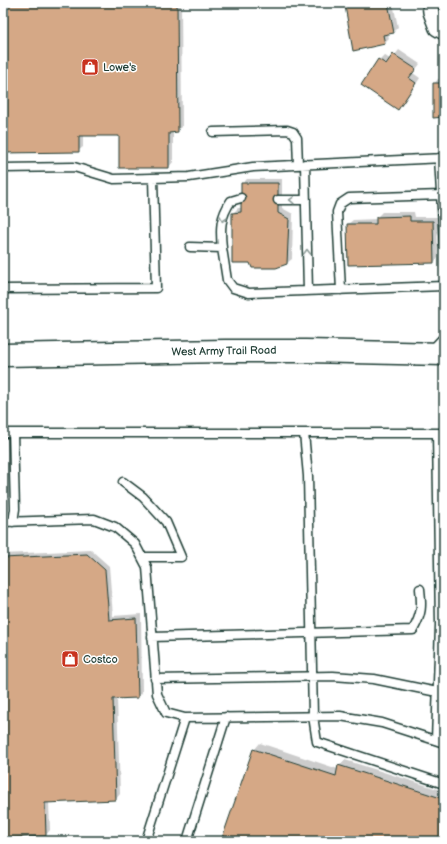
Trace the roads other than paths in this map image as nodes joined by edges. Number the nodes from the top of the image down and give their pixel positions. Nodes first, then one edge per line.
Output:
1 (430, 3) edge
2 (444, 32) edge
3 (213, 132) dead end
4 (441, 158) edge
5 (302, 164) junction
6 (3, 168) edge
7 (153, 178) junction
8 (441, 195) junction
9 (241, 198) dead end
10 (278, 200) dead end
11 (306, 200) junction
12 (444, 245) edge
13 (190, 247) dead end
14 (222, 248) junction
15 (444, 286) edge
16 (3, 289) edge
17 (341, 290) junction
18 (308, 291) junction
19 (444, 337) edge
20 (436, 354) edge
21 (3, 355) edge
22 (3, 433) edge
23 (13, 433) junction
24 (304, 433) junction
25 (440, 433) edge
26 (123, 482) dead end
27 (441, 509) edge
28 (3, 522) edge
29 (13, 522) junction
30 (142, 557) junction
31 (420, 589) dead end
32 (442, 625) edge
33 (311, 634) junction
34 (152, 637) junction
35 (312, 677) junction
36 (155, 679) junction
37 (438, 692) junction
38 (313, 716) junction
39 (226, 717) junction
40 (185, 718) junction
41 (440, 741) edge
42 (444, 784) edge
43 (146, 841) edge
44 (187, 841) edge

1 - 2 street
3 - 5 lane
4 - 5 lane
4 - 8 lane
5 - 7 lane
5 - 11 lane
6 - 7 lane
7 - 16 lane
8 - 12 lane
8 - 17 lane
9 -> 14 lane
11 -> 10 lane
18 -> 11 lane
13 - 14 lane
14 - 18 lane
15 - 17 lane
17 - 18 lane
19 - 20 lane
20 - 21 main road, West Army Trail Road
22 - 23 lane
23 - 24 lane
23 - 29 lane
24 - 25 lane
24 - 33 lane
25 - 27 lane
26 - 30 lane
27 - 32 lane
28 - 29 lane
29 - 30 lane
30 - 34 lane
31 - 33 lane
32 - 37 lane
33 - 34 lane
33 - 35 lane
34 - 36 lane
35 - 36 lane
35 - 37 lane
35 - 38 lane
36 - 40 lane
37 - 41 lane
38 - 39 lane
38 - 41 lane
38 - 42 lane
39 - 40 lane
39 - 44 lane
40 - 43 lane

